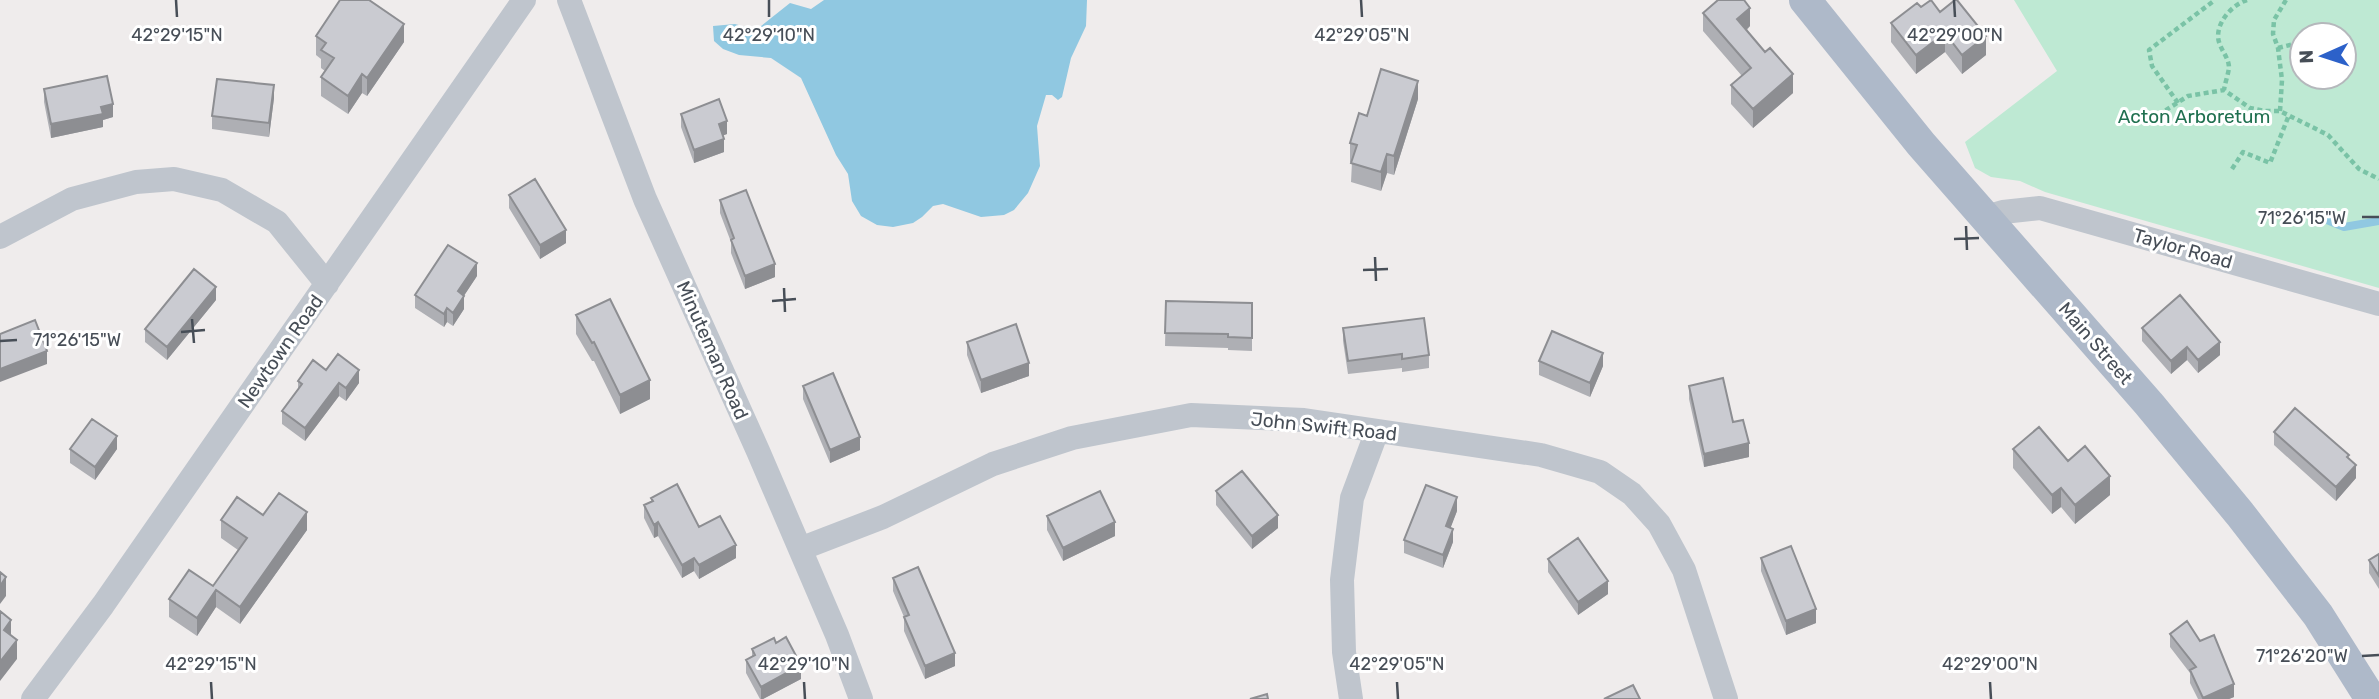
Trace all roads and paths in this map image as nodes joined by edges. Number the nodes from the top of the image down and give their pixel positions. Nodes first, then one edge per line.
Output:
1 (524, 0) edge
2 (569, 0) edge
3 (1805, 0) edge
4 (2215, 0) edge
5 (2247, 0) edge
6 (2286, 0) edge
7 (2288, 46) edge
8 (2278, 48) junction
9 (2224, 90) junction
10 (2178, 103) junction
11 (2280, 111) junction
12 (2289, 115) junction
13 (2144, 124) dead end
14 (2232, 169) dead end
15 (2379, 179) edge
16 (1986, 217) junction
17 (0, 237) edge
18 (327, 284) junction
19 (2379, 304) edge
20 (1377, 431) junction
21 (800, 549) junction
22 (33, 699) edge
23 (861, 699) edge
24 (1351, 699) edge
25 (1726, 699) edge
26 (2371, 699) edge

1 - 18 street, Newtown Road
2 - 21 street, Minuteman Road
3 - 16 main road, Main Street
4 - 10 path
5 - 9 path
6 - 8 path
7 - 8 path
8 - 11 path
9 - 10 path
9 - 11 path
10 - 13 path
11 - 12 path
12 - 14 path
12 - 15 path
16 - 19 street, Taylor Road
16 - 26 main road, Main Street
17 - 18 street
18 - 22 street, Newtown Road
20 - 21 street, John Swift Road
20 - 24 street
20 - 25 street, John Swift Road
21 - 23 street, Minuteman Road

